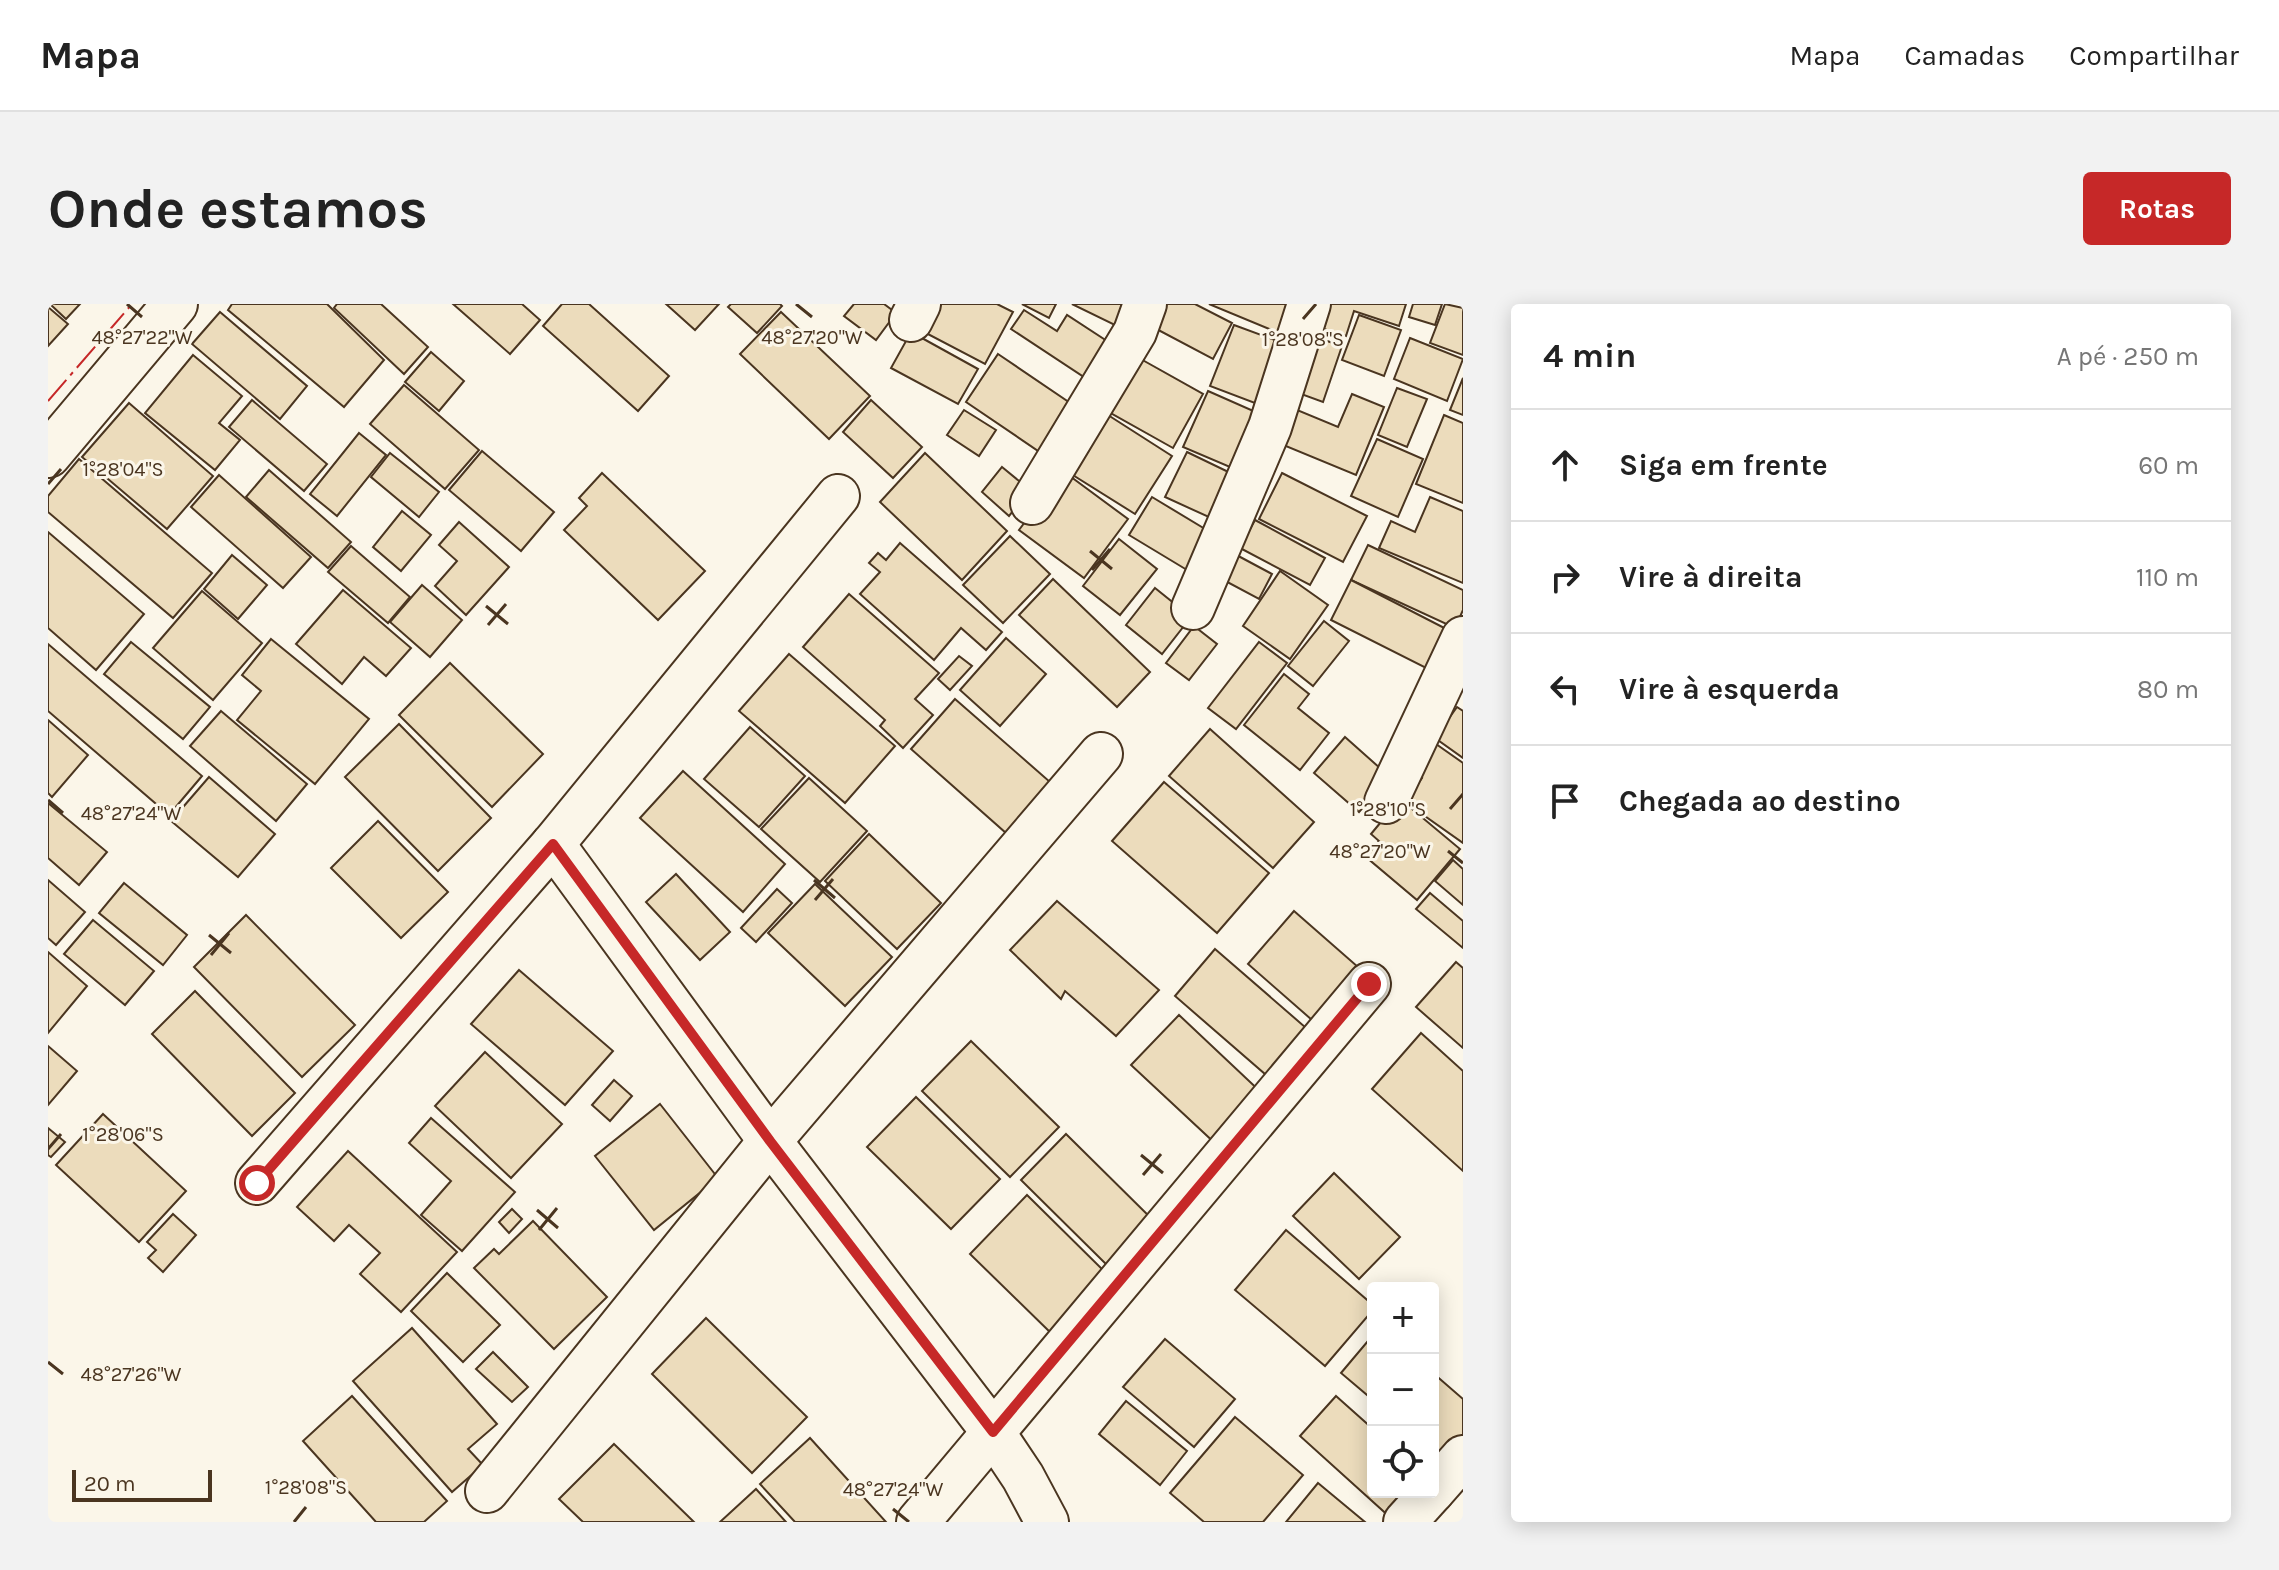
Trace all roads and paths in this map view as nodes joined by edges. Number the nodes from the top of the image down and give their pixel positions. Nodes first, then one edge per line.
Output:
1 (175, 304) edge
2 (1145, 304) edge
3 (1309, 304) edge
4 (48, 455) edge
5 (838, 496) dead end
6 (1032, 503) dead end
7 (1193, 608) dead end
8 (1463, 638) edge
9 (1101, 754) dead end
10 (1386, 802) dead end
11 (553, 844) junction
12 (1369, 984) dead end
13 (770, 1141) junction
14 (257, 1183) dead end
15 (993, 1432) junction
16 (1463, 1457) edge
17 (1439, 1483) edge
18 (487, 1491) dead end
19 (1426, 1498) edge
20 (918, 1522) edge
21 (1047, 1522) edge
22 (1405, 1522) edge

1 - 4 street
2 - 6 street
3 - 7 street
5 - 11 street
8 - 10 street
9 - 13 street
11 - 13 street
11 - 14 street
12 - 15 street
13 - 15 street
13 - 18 street
15 - 20 street
15 - 21 street
16 - 17 street
19 - 22 street

